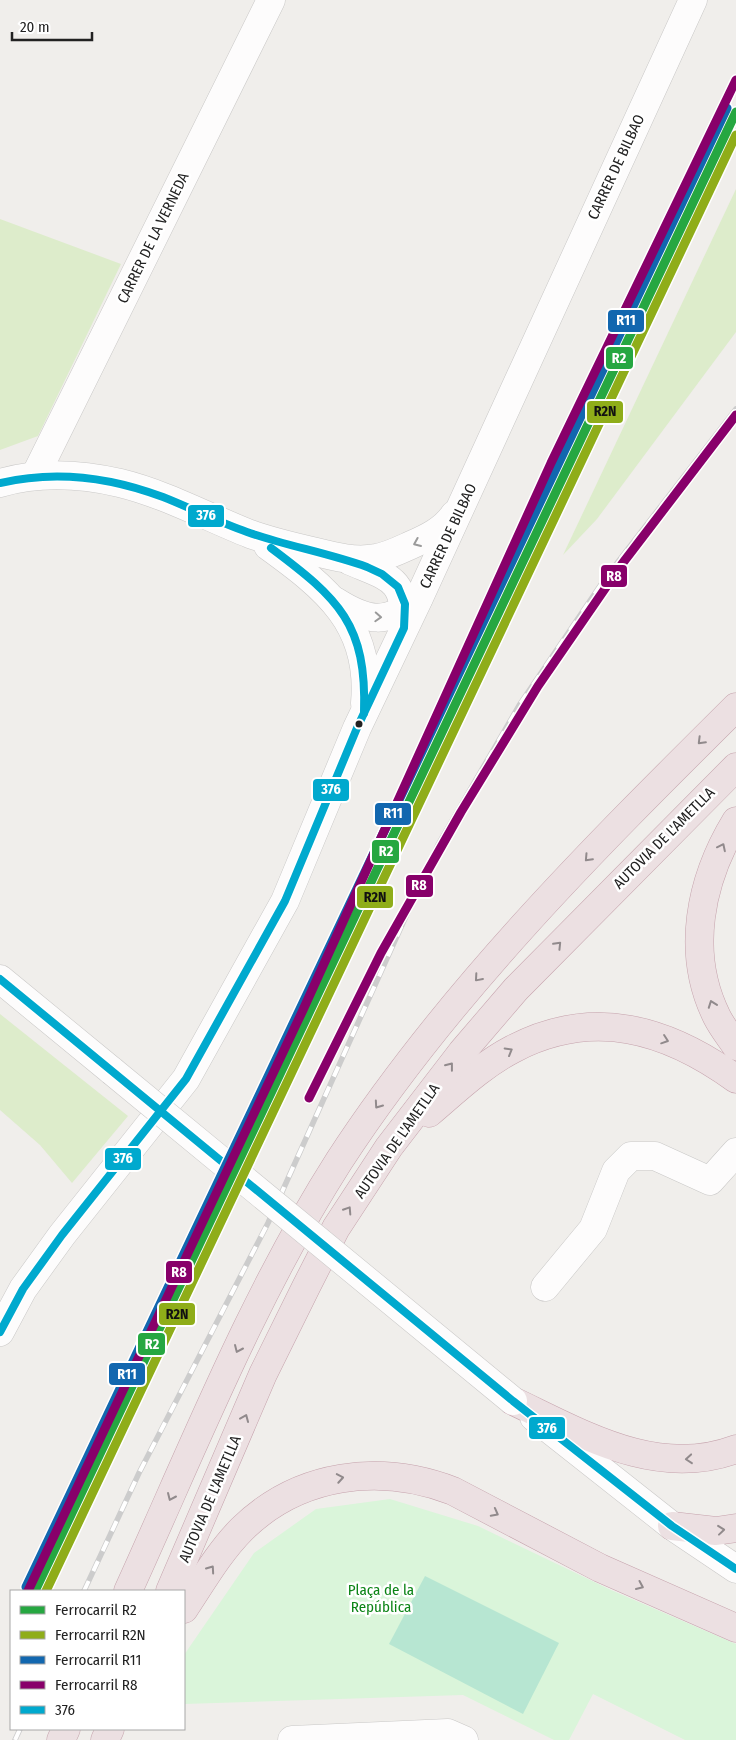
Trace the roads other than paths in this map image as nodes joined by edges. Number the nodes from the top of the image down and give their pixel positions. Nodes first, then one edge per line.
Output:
1 (271, 0) edge
2 (693, 0) edge
3 (35, 476) junction
4 (0, 483) edge
5 (465, 499) junction
6 (252, 535) junction
7 (341, 558) junction
8 (334, 600) junction
9 (409, 612) junction
10 (736, 707) edge
11 (364, 713) junction
12 (736, 767) edge
13 (736, 821) edge
14 (0, 979) edge
15 (736, 1046) edge
16 (736, 1079) edge
17 (389, 1147) junction
18 (736, 1152) edge
19 (544, 1287) dead end
20 (0, 1332) edge
21 (513, 1401) junction
22 (736, 1449) edge
23 (672, 1526) junction
24 (736, 1528) edge
25 (736, 1569) edge
26 (128, 1590) edge
27 (170, 1590) edge
28 (185, 1608) edge
29 (736, 1628) edge
30 (292, 1740) edge
31 (464, 1740) edge

1 - 3 street, CARRER DE LA VERNEDA
2 - 5 street, CARRER DE BILBAO
3 - 4 street
3 - 6 street
5 -> 7 street
5 - 9 street, CARRER DE BILBAO
6 - 7 street
6 - 8 street
7 - 9 street
8 -> 9 street
8 - 11 street
9 - 11 street, CARRER DE BILBAO
10 -> 26 highway
11 - 20 street, CARRER DE BILBAO
17 -> 12 highway, AUTOVIA DE L'AMETLLA
15 -> 13 highway
14 - 21 street, bridge
17 -> 16 highway
27 -> 17 highway, AUTOVIA DE L'AMETLLA
18 - 19 street
22 -> 21 highway
21 - 23 street
23 -> 24 highway
23 - 25 street
28 -> 29 highway
30 - 31 street

